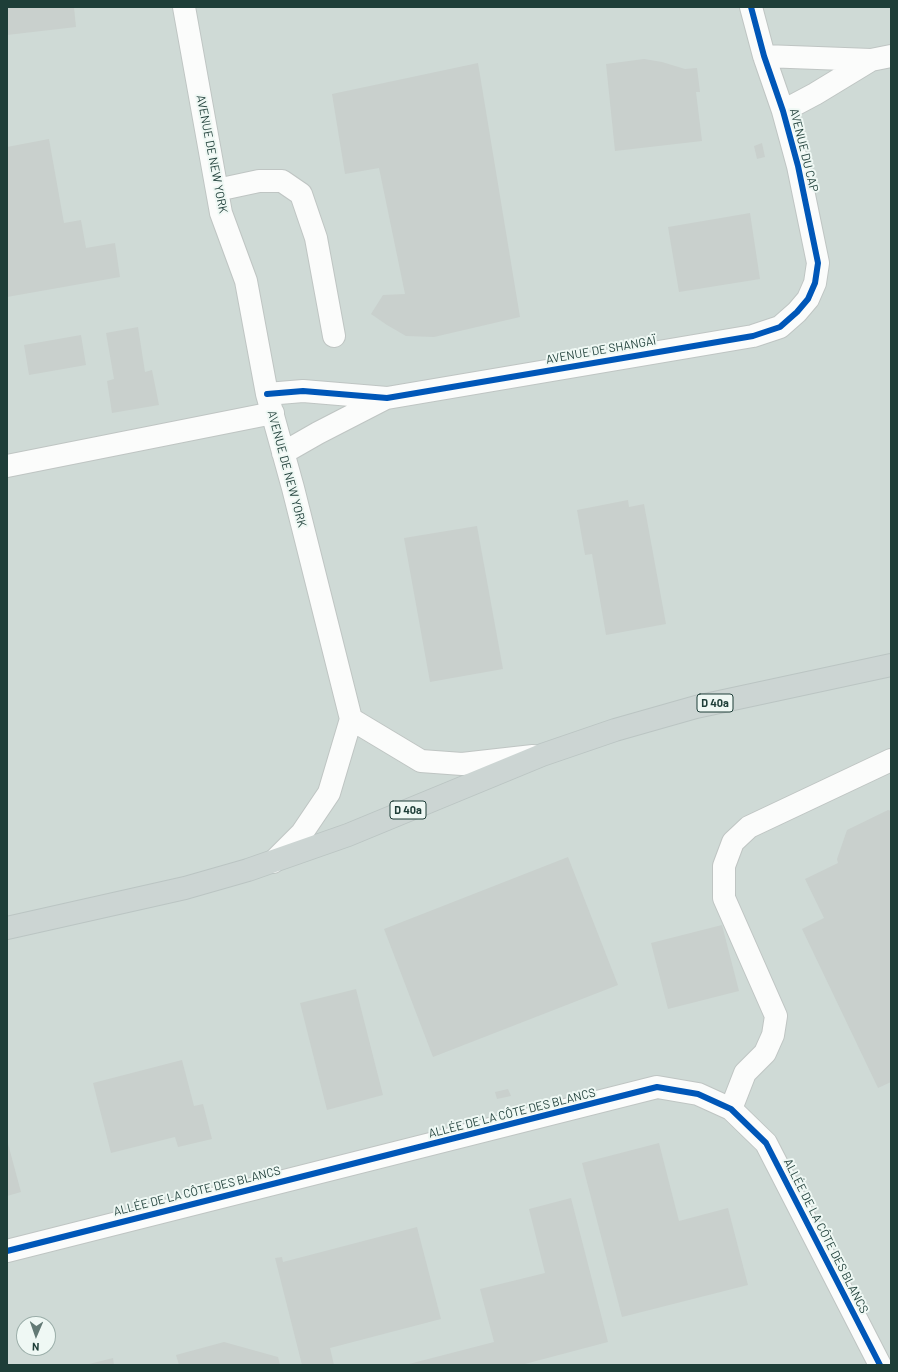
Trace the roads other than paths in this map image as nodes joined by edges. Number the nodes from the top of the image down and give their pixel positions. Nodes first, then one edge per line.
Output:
1 (184, 7) edge
2 (752, 7) edge
3 (764, 56) junction
4 (881, 58) edge
5 (783, 111) junction
6 (217, 190) junction
7 (808, 299) joint
8 (334, 336) dead end
9 (387, 398) junction
10 (270, 404) junction
11 (283, 453) junction
12 (7, 466) edge
13 (891, 665) edge
14 (351, 719) junction
15 (542, 755) junction
16 (891, 760) edge
17 (273, 862) junction
18 (7, 928) edge
19 (731, 1109) junction
20 (7, 1251) edge
21 (880, 1365) edge

1 - 6 street, AVENUE DE NEW YORK
2 - 3 street, AVENUE DU CAP
3 - 4 street
3 - 5 street, AVENUE DU CAP
4 - 5 street
5 - 7 street, AVENUE DU CAP
6 - 8 street
6 - 10 street, AVENUE DE NEW YORK
7 - 9 street, AVENUE DE SHANGAÏ
9 - 10 street
9 - 11 street
10 - 11 street, AVENUE DE NEW YORK
10 - 12 street
11 - 14 street, AVENUE DE NEW YORK
13 - 15 main road, D 40a
14 - 15 street
14 - 17 street
15 - 17 main road, D 40a
16 - 19 street
17 - 18 main road, D 40a
19 - 20 street, ALLÉE DE LA CÔTE DES BLANCS
19 - 21 street, ALLÉE DE LA CÔTE DES BLANCS

